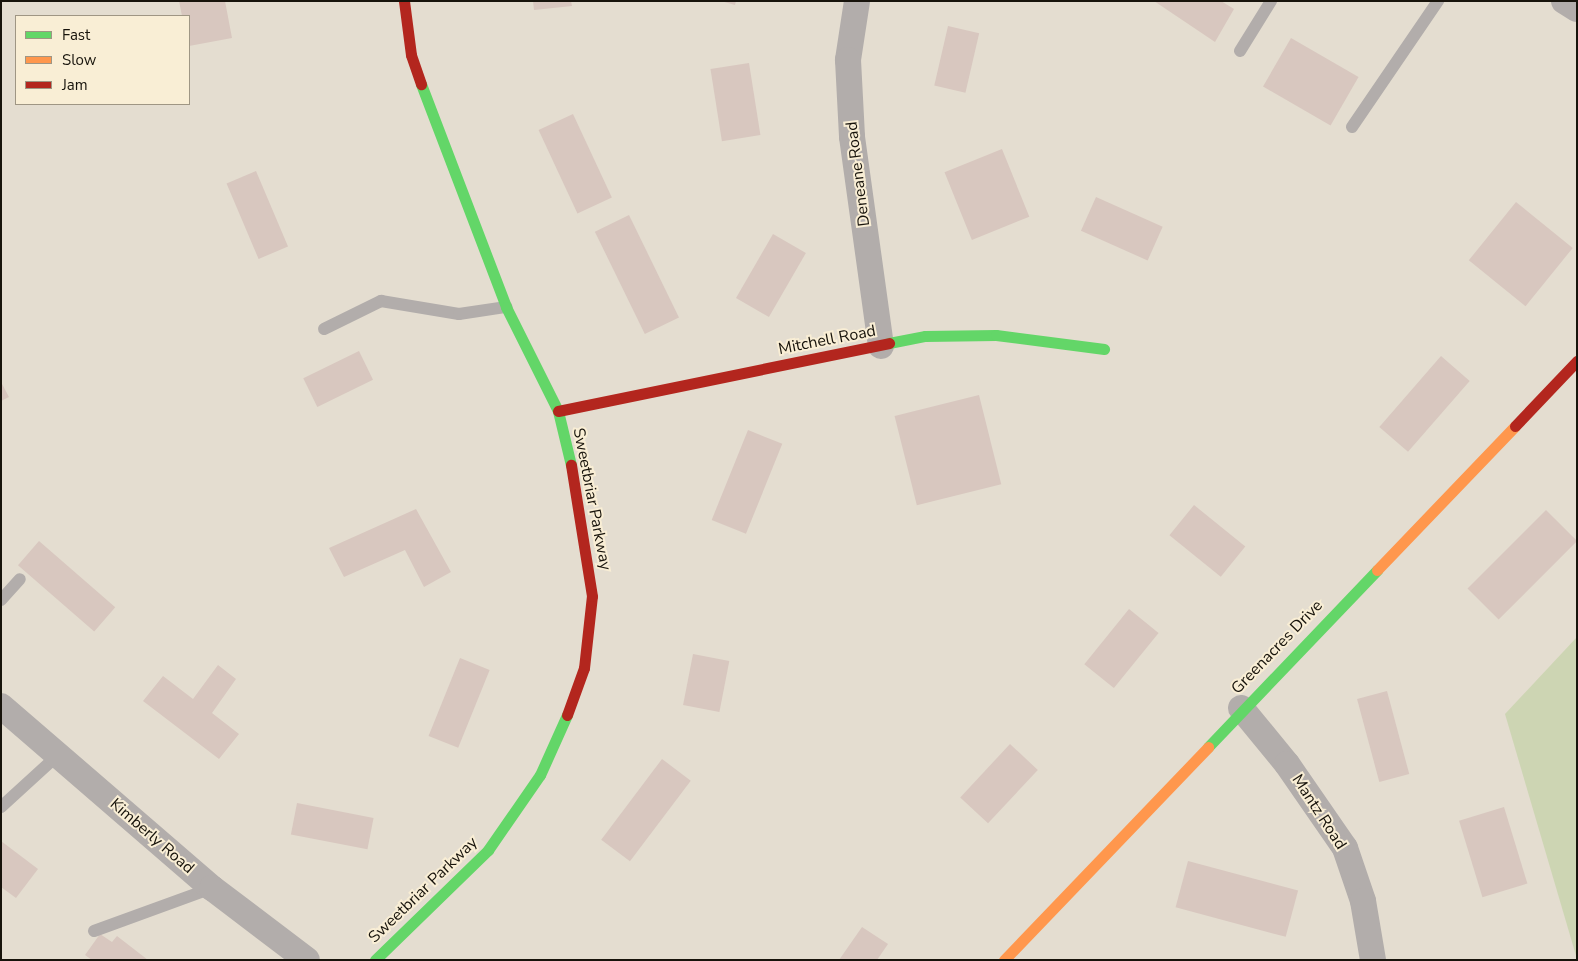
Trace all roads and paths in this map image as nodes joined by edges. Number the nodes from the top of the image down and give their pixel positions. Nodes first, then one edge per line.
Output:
1 (404, 1) edge
2 (857, 1) edge
3 (1271, 1) edge
4 (1438, 1) edge
5 (1564, 1) edge
6 (1577, 9) edge
7 (1240, 51) dead end
8 (1352, 127) dead end
9 (506, 307) junction
10 (324, 329) dead end
11 (881, 346) junction
12 (1104, 349) dead end
13 (1577, 361) edge
14 (558, 411) junction
15 (20, 578) dead end
16 (1, 600) edge
17 (1, 706) edge
18 (1241, 708) junction
19 (58, 755) junction
20 (1, 807) edge
21 (212, 888) junction
22 (94, 931) dead end
23 (307, 960) edge
24 (375, 960) edge
25 (1004, 960) edge
26 (1373, 960) edge

1 - 9 street, Sweetbriar Parkway
2 - 11 street, Deneane Road
3 - 7 lane
4 - 8 lane
5 - 6 street
9 - 10 lane
9 - 14 street, Sweetbriar Parkway
11 - 12 street, Mitchell Road
11 - 14 street, Mitchell Road
13 - 18 street, Greenacres Drive
14 - 24 street, Sweetbriar Parkway
15 - 16 lane
17 - 19 street, Kimberly Road
18 - 25 street, Greenacres Drive
18 - 26 street, Mantz Road
19 - 20 lane
19 - 21 street, Kimberly Road
21 - 22 lane
21 - 23 street, Kimberly Road

